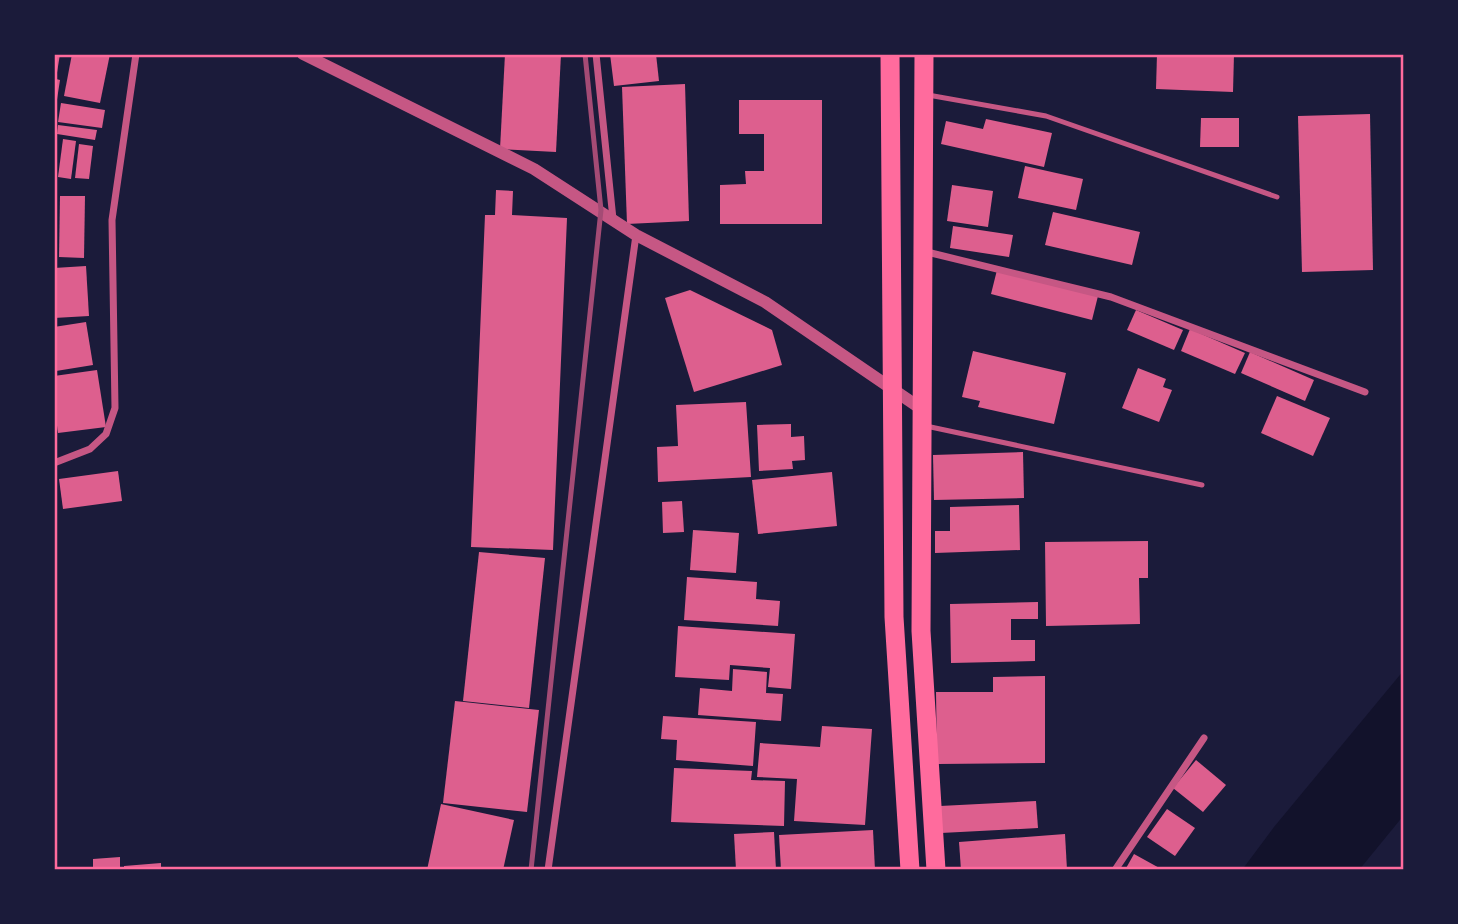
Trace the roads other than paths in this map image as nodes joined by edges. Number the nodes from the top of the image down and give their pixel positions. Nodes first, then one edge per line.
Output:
1 (136, 54) edge
2 (303, 54) edge
3 (596, 54) edge
4 (890, 54) edge
5 (924, 54) edge
6 (925, 95) junction
7 (1277, 197) dead end
8 (612, 219) junction
9 (636, 234) junction
10 (923, 251) junction
11 (891, 390) junction
12 (1365, 392) dead end
13 (923, 418) junction
14 (54, 463) edge
15 (1202, 485) dead end
16 (1205, 738) dead end
17 (548, 870) edge
18 (910, 870) edge
19 (936, 870) edge
20 (1115, 870) edge

1 - 14 street
2 - 8 street
3 - 8 street
4 - 11 highway
5 - 6 highway
6 - 7 lane
6 - 10 highway
8 - 9 street
9 - 11 street
9 - 17 street
10 - 12 street
10 - 13 highway
11 - 13 street
11 - 18 highway
13 - 15 lane
13 - 19 highway
16 - 20 street

